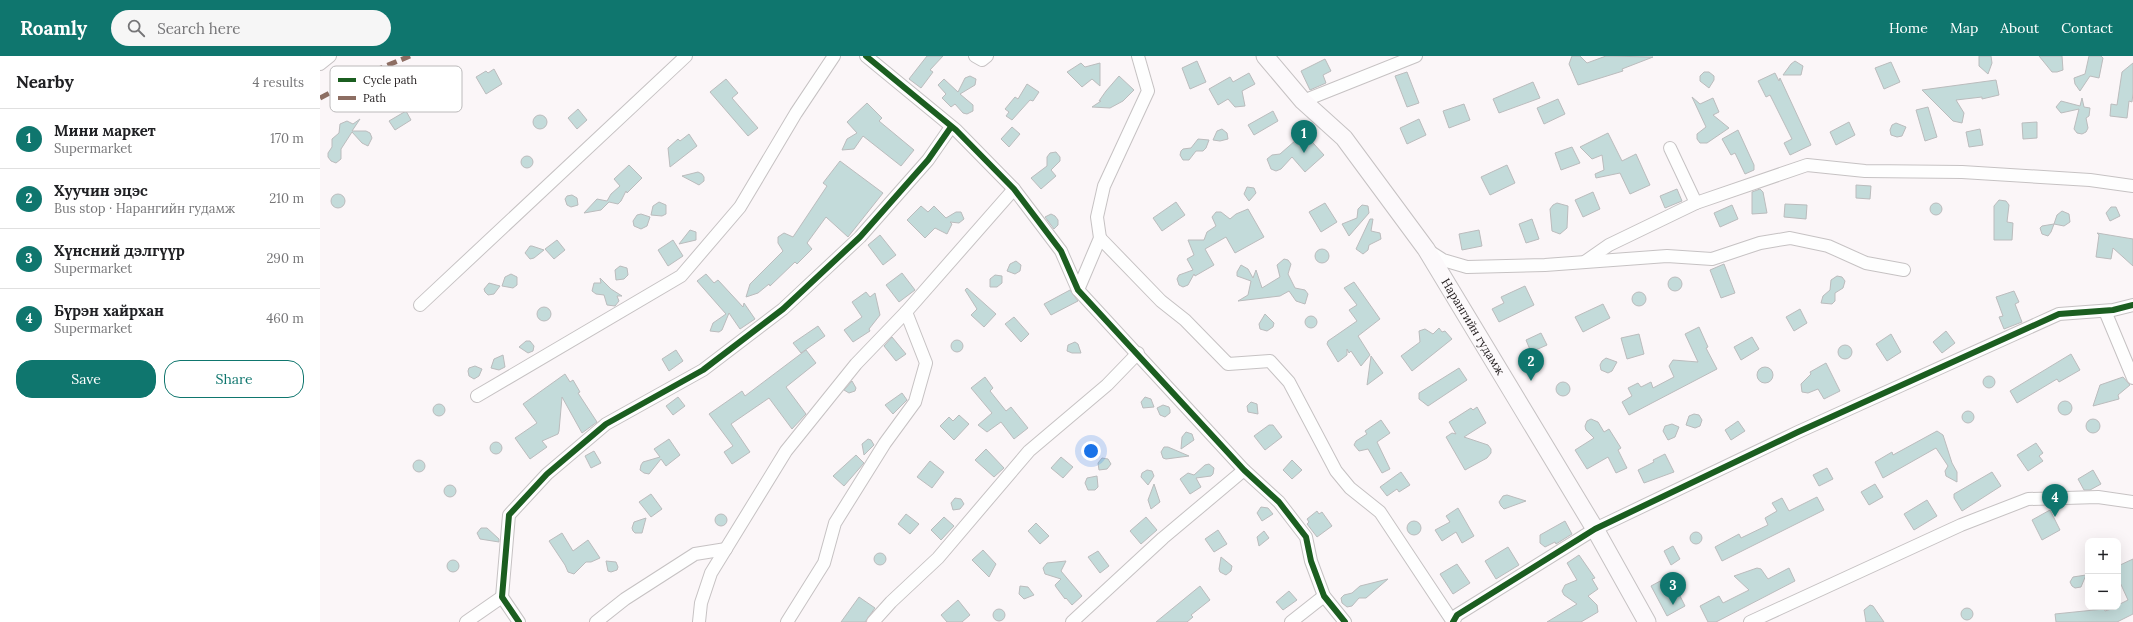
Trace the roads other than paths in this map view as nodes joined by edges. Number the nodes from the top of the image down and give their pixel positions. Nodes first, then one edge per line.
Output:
1 (330, 56) edge
2 (686, 56) edge
3 (834, 56) edge
4 (866, 56) edge
5 (975, 56) edge
6 (988, 56) edge
7 (1138, 56) edge
8 (1266, 56) edge
9 (1416, 56) edge
10 (320, 64) edge
11 (1303, 101) junction
12 (951, 127) junction
13 (1670, 148) dead end
14 (2133, 186) edge
15 (1014, 189) junction
16 (1696, 203) junction
17 (1100, 238) junction
18 (1426, 249) junction
19 (1586, 261) junction
20 (1904, 270) dead end
21 (1078, 290) junction
22 (420, 305) dead end
23 (2133, 305) edge
24 (2105, 311) junction
25 (906, 312) junction
26 (1138, 353) junction
27 (2133, 378) edge
28 (477, 396) dead end
29 (1244, 470) junction
30 (2133, 502) edge
31 (1595, 529) junction
32 (726, 550) junction
33 (1324, 596) junction
34 (502, 598) junction
35 (466, 622) edge
36 (519, 622) edge
37 (596, 622) edge
38 (699, 622) edge
39 (787, 622) edge
40 (873, 622) edge
41 (1072, 622) edge
42 (1291, 622) edge
43 (1345, 622) edge
44 (1453, 622) edge
45 (1647, 622) edge
46 (1750, 622) edge

1 - 10 street
2 - 22 street
3 - 28 street
4 - 12 street
5 - 6 street
7 - 17 street
8 - 11 main road, Нарангийн гудамж
9 - 11 street
11 - 18 main road, Нарангийн гудамж
12 - 15 street
12 - 34 street
13 - 16 street
14 - 16 street
15 - 21 street
15 - 25 street
16 - 19 street
17 - 21 street
17 - 44 street
18 - 19 street
18 - 31 main road, Нарангийн гудамж
19 - 20 street
21 - 26 street
23 - 24 street
24 - 27 street
24 - 31 street
25 - 32 street
25 - 39 street
26 - 29 street
26 - 40 street
29 - 33 street
29 - 41 street
30 - 46 street
31 - 44 street
31 - 45 main road, Нарангийн гудамж
32 - 37 street
32 - 38 street
33 - 42 street
33 - 43 street
34 - 35 street
34 - 36 street

